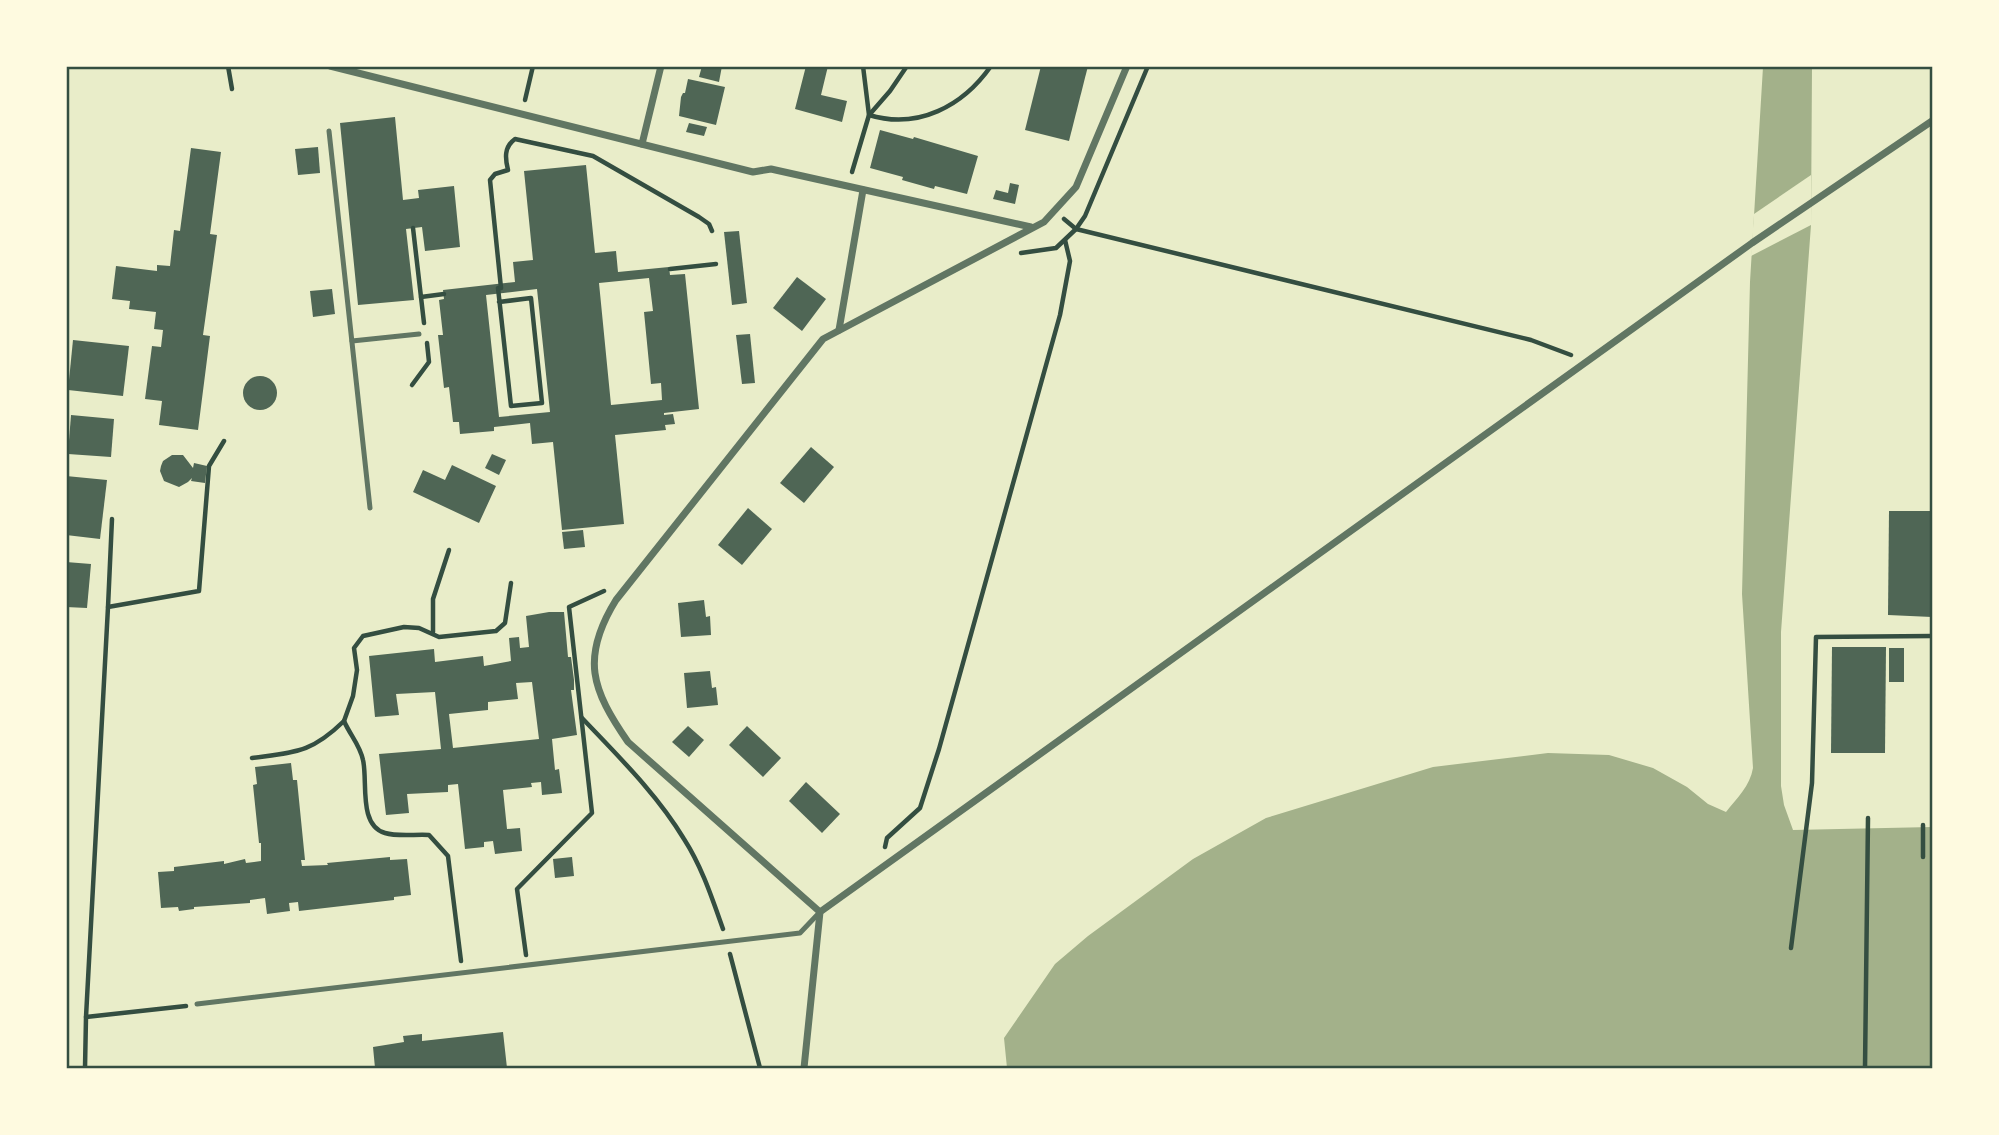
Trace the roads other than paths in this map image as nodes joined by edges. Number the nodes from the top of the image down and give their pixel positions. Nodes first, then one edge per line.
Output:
1 (330, 66) edge
2 (661, 66) edge
3 (1127, 66) edge
4 (1933, 121) edge
5 (329, 131) dead end
6 (642, 144) junction
7 (863, 190) junction
8 (1032, 227) junction
9 (839, 330) junction
10 (419, 334) dead end
11 (352, 341) junction
12 (370, 508) dead end
13 (820, 912) junction
14 (197, 1004) road end
15 (804, 1069) edge

1 - 6 street
2 - 6 street
3 - 8 street
4 - 13 street
5 - 11 lane
6 - 7 street
7 - 8 street
7 - 9 street
8 - 9 street
9 - 13 street
10 - 11 lane
11 - 12 lane
13 - 14 lane
13 - 15 street

